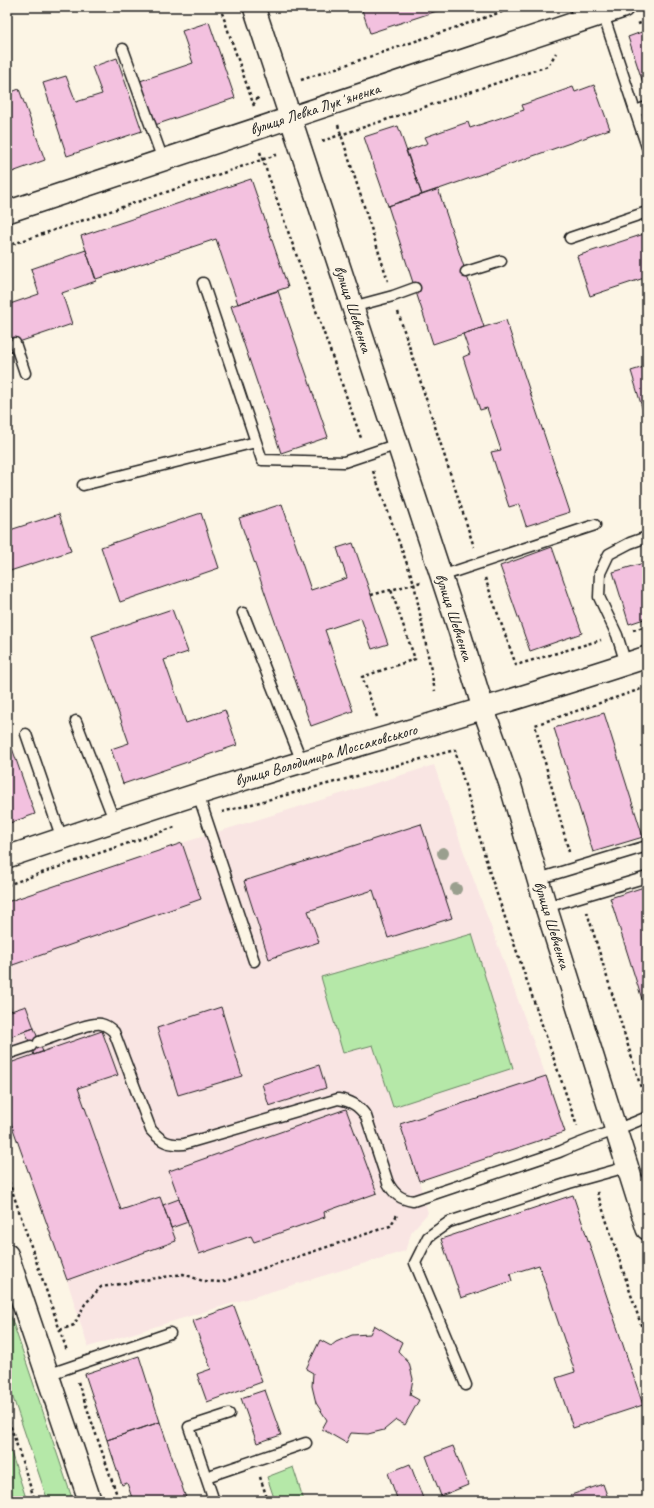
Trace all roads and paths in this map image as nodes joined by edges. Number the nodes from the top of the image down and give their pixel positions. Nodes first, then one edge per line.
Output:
1 (220, 7) edge
2 (254, 7) edge
3 (516, 7) edge
4 (624, 7) edge
5 (577, 14) edge
6 (603, 14) junction
7 (647, 21) edge
8 (610, 34) junction
9 (123, 50) dead end
10 (556, 52) dead end
11 (280, 87) junction
12 (254, 104) junction
13 (331, 104) junction
14 (647, 107) edge
15 (635, 111) junction
16 (290, 118) junction
17 (253, 130) junction
18 (341, 135) junction
19 (647, 147) edge
20 (263, 159) junction
21 (163, 160) junction
22 (7, 212) edge
23 (647, 212) edge
24 (570, 238) dead end
25 (7, 246) edge
26 (501, 261) dead end
27 (466, 272) dead end
28 (203, 283) dead end
29 (415, 288) dead end
30 (393, 296) junction
31 (352, 307) junction
32 (15, 343) dead end
33 (25, 373) dead end
34 (256, 442) junction
35 (398, 444) junction
36 (367, 454) junction
37 (83, 485) dead end
38 (595, 525) dead end
39 (647, 537) edge
40 (480, 563) junction
41 (441, 576) junction
42 (414, 584) junction
43 (391, 590) junction
44 (371, 596) dead end
45 (243, 613) dead end
46 (647, 626) edge
47 (617, 635) junction
48 (647, 657) edge
49 (626, 664) junction
50 (647, 686) edge
51 (435, 691) dead end
52 (483, 708) junction
53 (76, 721) dead end
54 (26, 734) dead end
55 (384, 738) junction
56 (302, 762) junction
57 (198, 794) junction
58 (206, 817) junction
59 (114, 820) junction
60 (62, 838) junction
61 (647, 846) edge
62 (7, 857) edge
63 (574, 869) junction
64 (647, 877) edge
65 (538, 879) junction
66 (7, 885) edge
67 (582, 896) junction
68 (546, 907) junction
69 (254, 961) dead end
70 (7, 1054) edge
71 (647, 1108) edge
72 (647, 1117) edge
73 (617, 1130) junction
74 (583, 1142) junction
75 (627, 1167) junction
76 (7, 1176) edge
77 (593, 1178) junction
78 (403, 1199) junction
79 (647, 1228) edge
80 (7, 1255) edge
81 (60, 1330) junction
82 (170, 1333) dead end
83 (647, 1343) edge
84 (72, 1367) junction
85 (47, 1375) junction
86 (466, 1385) dead end
87 (229, 1414) dead end
88 (7, 1415) edge
89 (306, 1443) dead end
90 (254, 1460) junction
91 (206, 1477) junction
92 (35, 1501) edge
93 (90, 1501) edge
94 (119, 1501) edge
95 (214, 1501) edge
96 (268, 1501) edge

1 - 12 path
2 - 11 street, вулиця Шевченка
3 - 11 path
4 - 6 street, вулиця Левка Лукʼяненка
5 - 6 street, вулиця Левка Лукʼяненка
5 - 13 street, вулиця Левка Лукʼяненка
6 - 8 lane
7 - 8 path
8 - 15 lane
9 - 21 lane
10 - 18 path
11 - 12 path
11 - 16 street, вулиця Шевченка
12 - 17 path
13 - 16 street, вулиця Левка Лукʼяненка
13 - 18 path
14 - 15 lane
15 - 19 lane
16 - 17 street, вулиця Левка Лукʼяненка
16 - 31 street, вулиця Шевченка
17 - 20 path
17 - 21 street, вулиця Левка Лукʼяненка
18 - 30 path
20 - 25 path
20 - 36 path
21 - 22 street, вулиця Левка Лукʼяненка
23 - 24 lane
26 - 27 lane
28 - 34 lane
29 - 30 lane
30 - 31 lane
30 - 40 path
31 - 35 street, вулиця Шевченка
32 - 33 lane
34 - 36 lane
34 - 37 lane
35 - 36 lane
35 - 41 street, вулиця Шевченка
36 - 42 path
38 - 40 lane
39 - 47 lane
40 - 41 lane
40 - 47 path
41 - 42 path
41 - 52 street, вулиця Шевченка
42 - 43 path
42 - 51 path
43 - 44 path
43 - 55 path
45 - 56 lane
46 - 47 path
47 - 49 lane
48 - 49 street, вулиця Володимира Моссаковського
49 - 52 street, вулиця Володимира Моссаковського
50 - 63 path
52 - 55 street, вулиця Володимира Моссаковського
52 - 65 street, вулиця Шевченка
53 - 59 lane
54 - 60 lane
55 - 56 street, вулиця Володимира Моссаковського
56 - 57 street, вулиця Володимира Моссаковського
57 - 58 lane
57 - 59 street, вулиця Володимира Моссаковського
58 - 66 path
58 - 69 lane
58 - 74 path
59 - 60 street, вулиця Володимира Моссаковського
60 - 62 street, вулиця Володимира Моссаковського
61 - 63 lane
63 - 65 lane
64 - 67 lane
65 - 68 street, вулиця Шевченка
67 - 68 lane
67 - 71 path
68 - 73 street, вулиця Шевченка
70 - 78 lane
72 - 73 lane
73 - 74 lane
73 - 75 street, вулиця Шевченка
74 - 78 lane
75 - 77 lane
75 - 79 street, вулиця Шевченка
76 - 81 path
77 - 83 path
77 - 86 lane
78 - 81 path
80 - 85 main road
81 - 84 path
82 - 84 lane
84 - 85 lane
84 - 94 path
85 - 93 main road
87 - 91 lane
88 - 92 path
89 - 90 lane
90 - 91 lane
90 - 96 path
91 - 95 lane

